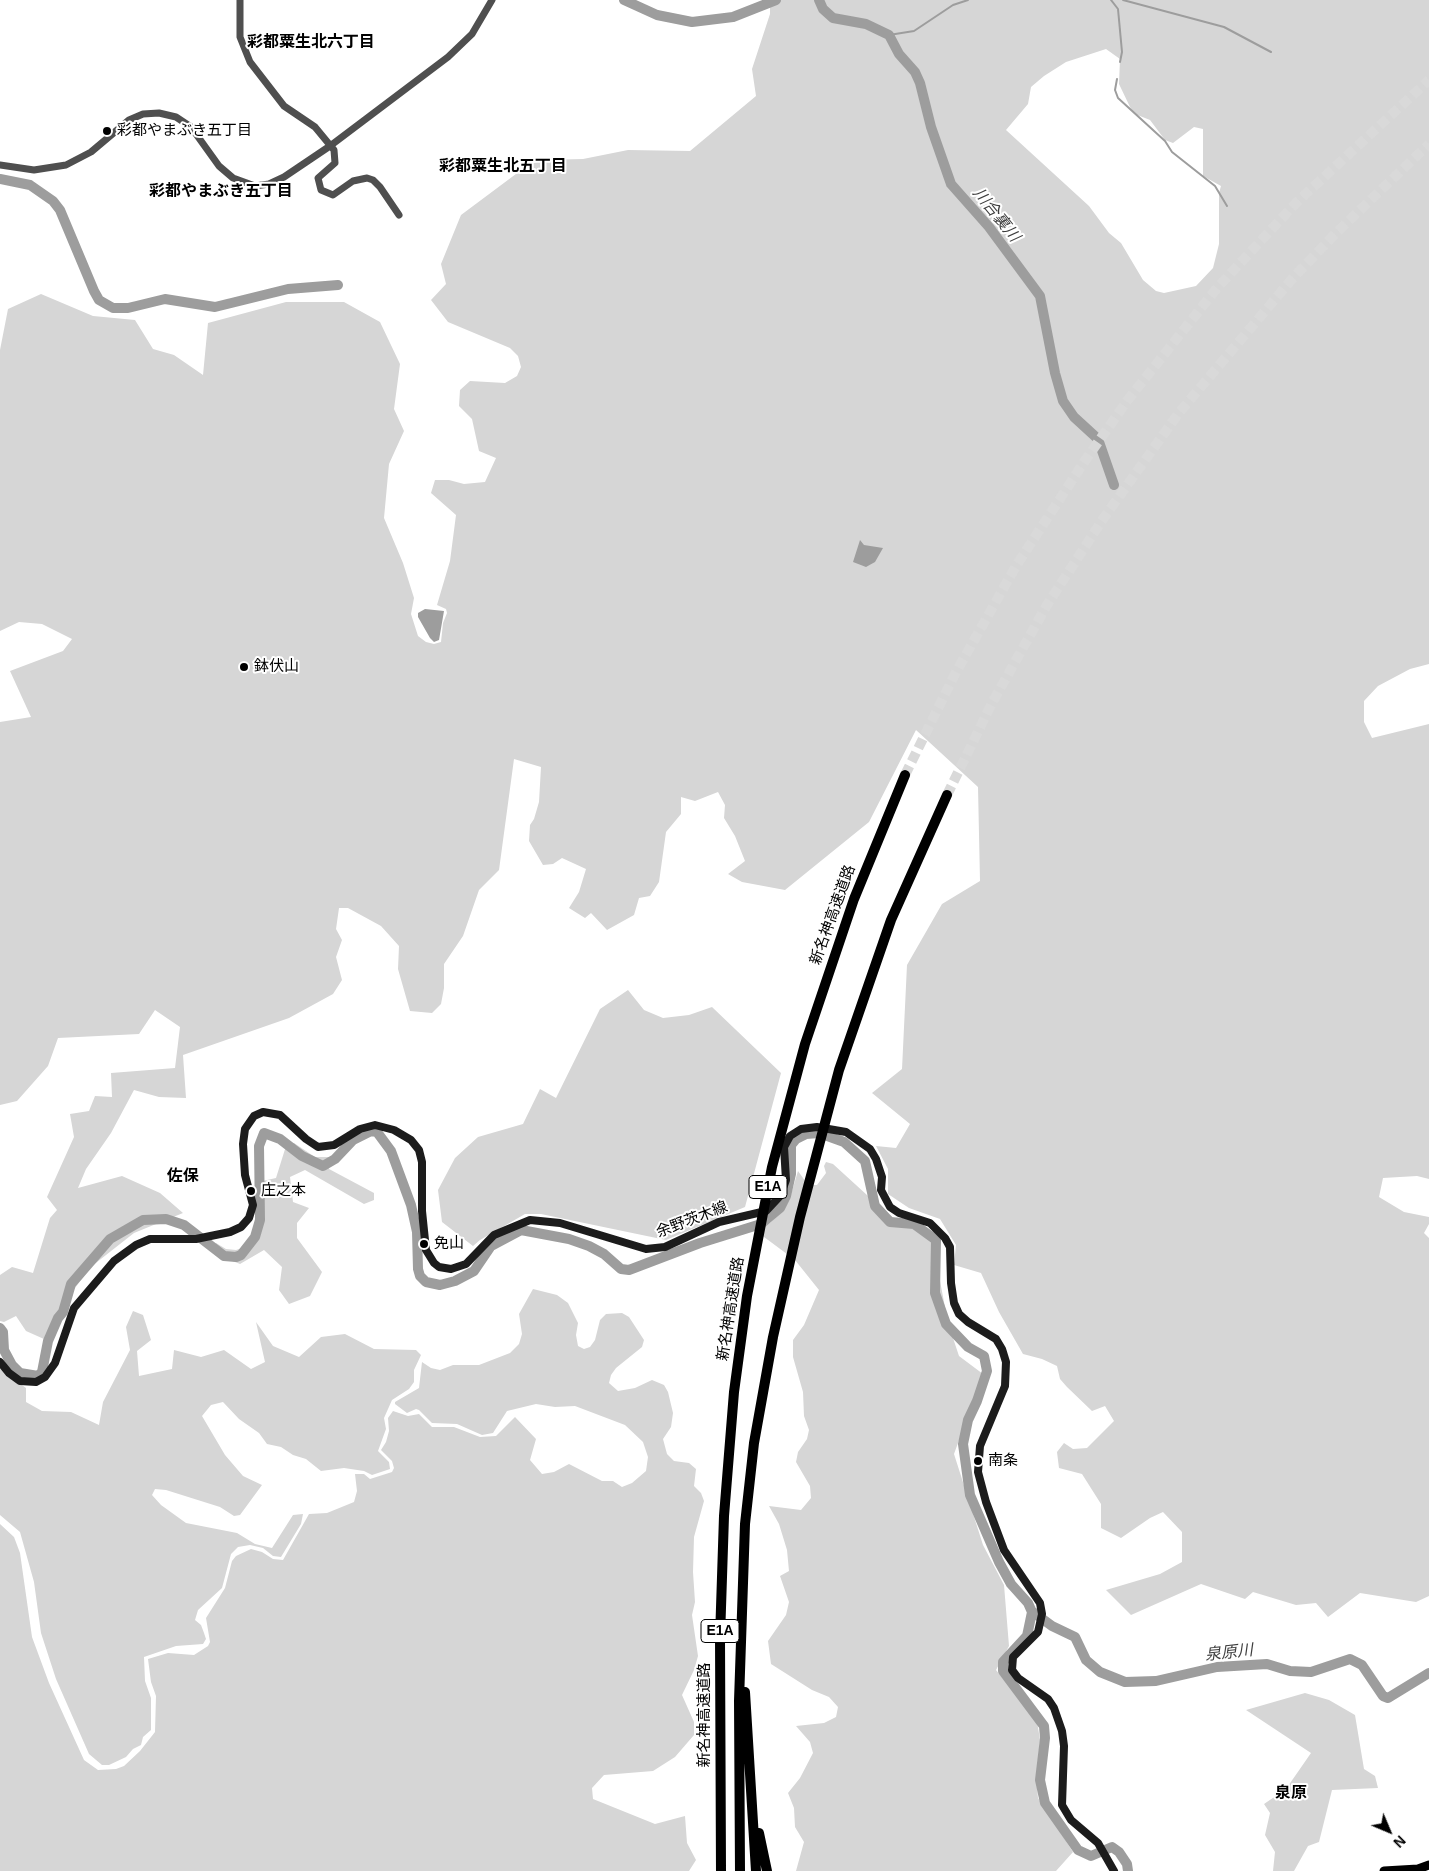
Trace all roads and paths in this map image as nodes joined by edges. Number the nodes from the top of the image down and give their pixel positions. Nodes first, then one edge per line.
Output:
1 (240, 0) edge
2 (492, 0) edge
3 (330, 146) junction
4 (0, 165) edge
5 (399, 215) dead end
6 (904, 776) tunnel mouth
7 (947, 795) tunnel mouth
8 (0, 1362) edge
9 (745, 1524) junction
10 (750, 1783) junction
11 (1429, 1865) edge
12 (721, 1871) edge
13 (740, 1871) edge
14 (756, 1871) edge
15 (767, 1871) edge
16 (1114, 1871) edge
17 (1384, 1871) edge

1 - 3 street
2 - 3 street
3 - 4 street
3 - 5 street
6 - 12 highway, 新名神高速道路 / E1A
7 - 9 highway, E1A
8 - 16 main road, 余野茨木線
9 - 10 highway
9 - 13 highway, E1A
10 - 14 highway
10 - 15 highway
11 - 17 main road

